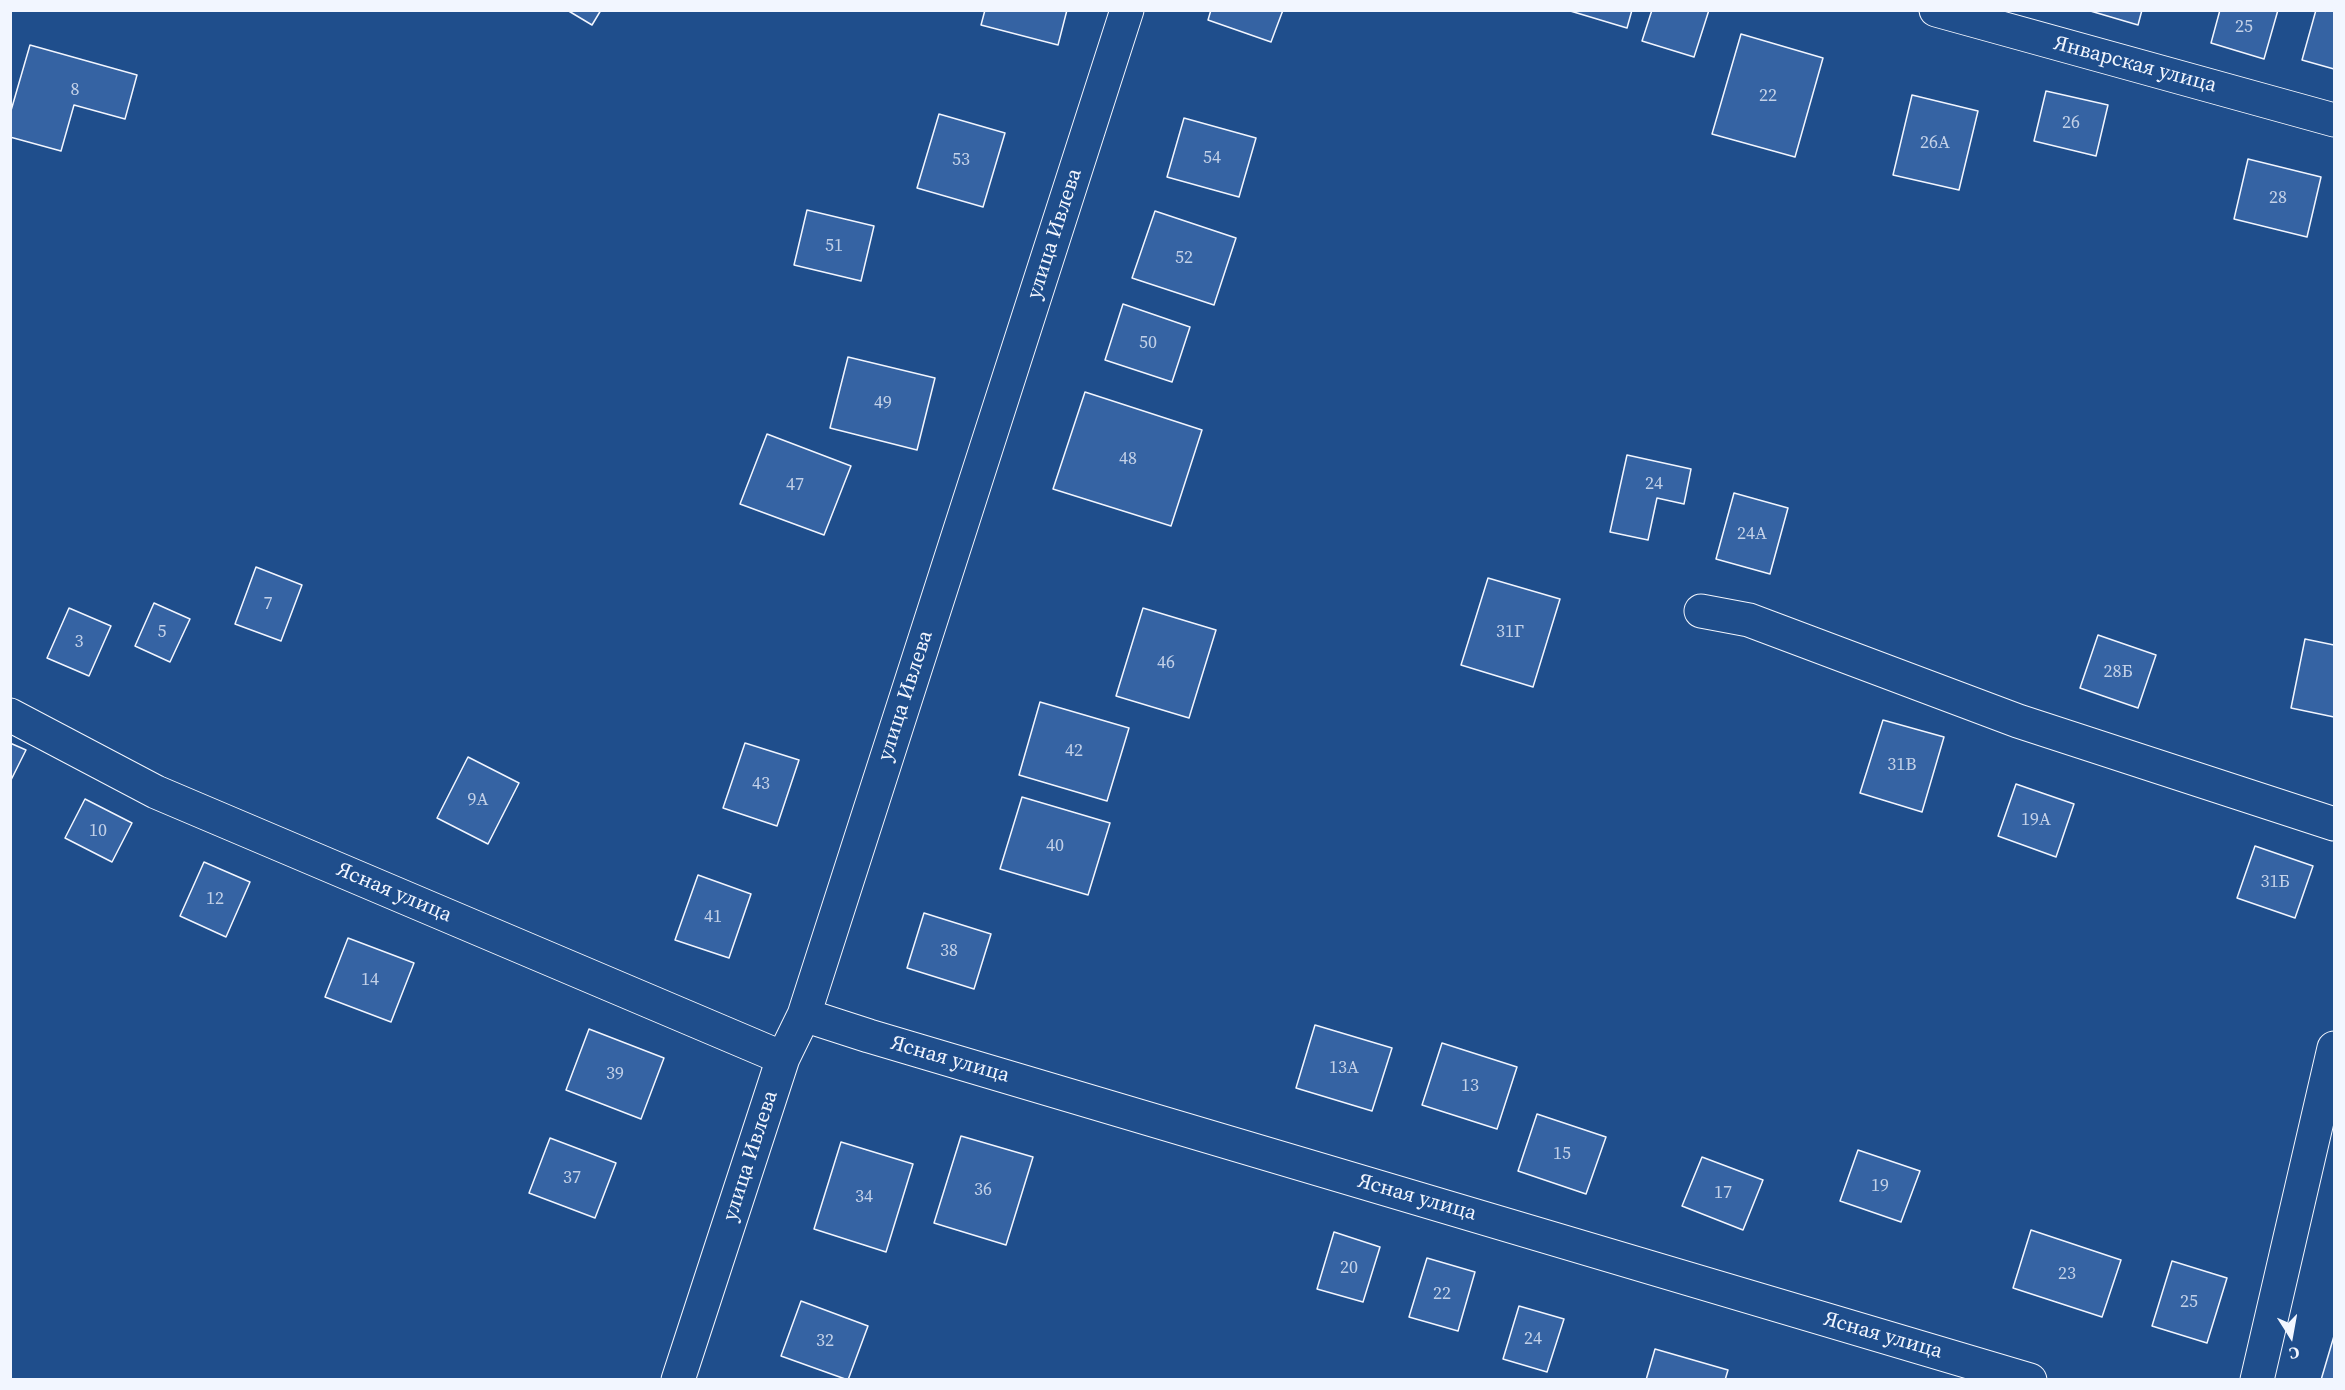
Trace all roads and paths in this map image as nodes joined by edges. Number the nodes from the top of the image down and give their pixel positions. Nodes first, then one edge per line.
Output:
1 (1127, 10) edge
2 (1936, 10) edge
3 (2334, 120) edge
4 (1701, 610) dead end
5 (10, 715) edge
6 (2334, 824) edge
7 (804, 1015) junction
8 (2334, 1048) edge
9 (783, 1058) junction
10 (678, 1380) edge
11 (2030, 1380) edge
12 (2257, 1380) edge

1 - 7 street, улица Ивлева
2 - 3 street, Январская улица
4 - 6 street
5 - 9 street, Ясная улица
7 - 9 street, улица Ивлева
7 - 11 street, Ясная улица
8 - 12 street
9 - 10 street, улица Ивлева

